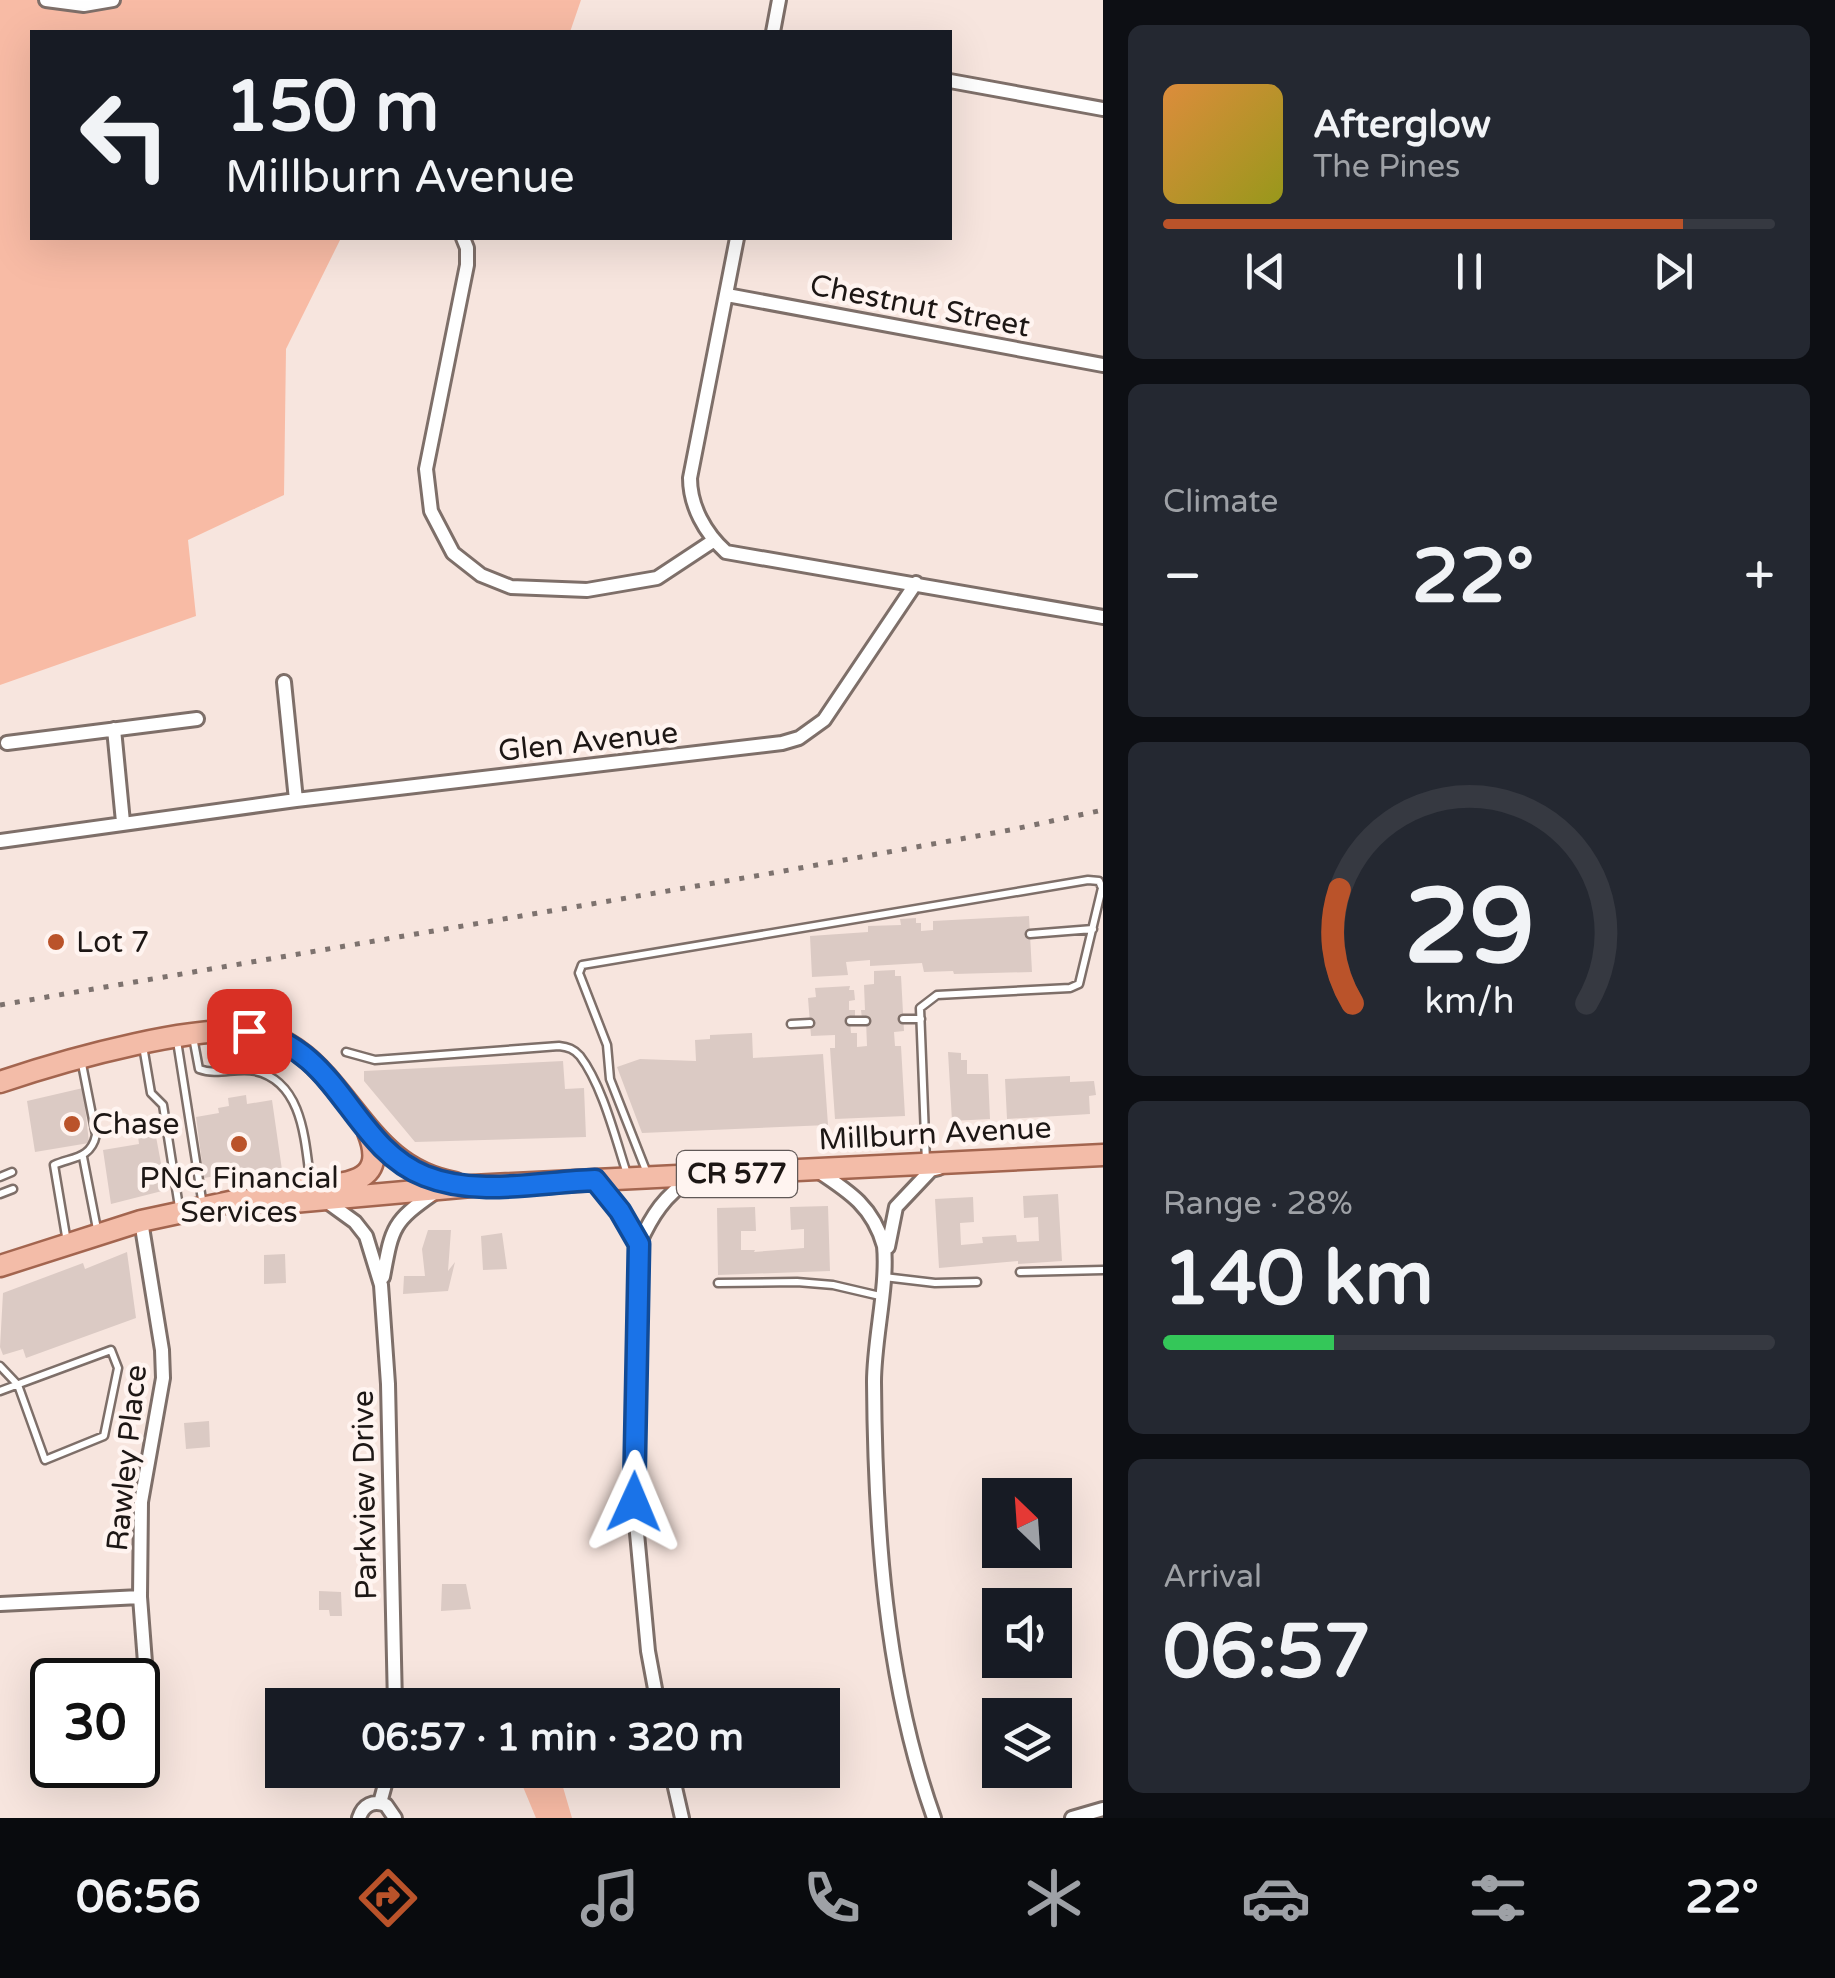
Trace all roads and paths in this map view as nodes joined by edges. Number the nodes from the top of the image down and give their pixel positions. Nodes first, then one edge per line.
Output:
1 (46, 0) edge
2 (779, 0) edge
3 (106, 2) edge
4 (773, 30) edge
5 (952, 81) edge
6 (1102, 109) edge
7 (464, 240) edge
8 (737, 240) edge
9 (728, 295) junction
10 (1102, 365) edge
11 (713, 541) junction
12 (916, 583) junction
13 (1102, 616) edge
14 (284, 682) dead end
15 (197, 719) dead end
16 (114, 729) junction
17 (7, 743) dead end
18 (296, 800) junction
19 (123, 822) junction
20 (0, 841) edge
21 (1093, 929) junction
22 (1030, 934) dead end
23 (903, 1019) dead end
24 (921, 1019) junction
25 (850, 1021) dead end
26 (866, 1021) dead end
27 (810, 1023) dead end
28 (791, 1024) dead end
29 (184, 1037) junction
30 (142, 1044) junction
31 (346, 1052) dead end
32 (81, 1058) junction
33 (0, 1082) edge
34 (366, 1128) junction
35 (1102, 1155) edge
36 (83, 1156) junction
37 (954, 1164) junction
38 (926, 1165) junction
39 (817, 1170) junction
40 (12, 1172) dead end
41 (694, 1176) junction
42 (0, 1178) edge
43 (639, 1179) junction
44 (595, 1180) junction
45 (472, 1186) junction
46 (13, 1189) dead end
47 (437, 1191) junction
48 (318, 1193) junction
49 (0, 1194) edge
50 (203, 1208) junction
51 (180, 1213) junction
52 (142, 1221) junction
53 (98, 1234) junction
54 (68, 1244) junction
55 (639, 1244) junction
56 (886, 1260) junction
57 (0, 1266) edge
58 (1102, 1270) edge
59 (1020, 1272) dead end
60 (883, 1277) junction
61 (977, 1282) dead end
62 (718, 1283) dead end
63 (381, 1285) junction
64 (880, 1296) junction
65 (0, 1366) edge
66 (18, 1385) junction
67 (0, 1391) edge
68 (140, 1597) junction
69 (0, 1604) edge
70 (145, 1658) edge
71 (394, 1688) edge
72 (655, 1688) edge
73 (384, 1788) edge
74 (676, 1788) edge
75 (380, 1803) junction
76 (1102, 1809) edge
77 (358, 1818) edge
78 (395, 1818) edge
79 (682, 1818) edge
80 (934, 1818) edge
81 (1072, 1818) edge

1 - 3 street
2 - 4 street
5 - 6 street
7 - 11 street
8 - 9 street
9 - 10 street, Chestnut Street
9 - 11 street
11 - 12 street
12 - 13 street
12 - 18 street, Glen Avenue
14 - 18 street
15 - 16 street
16 - 17 street
16 - 19 street
18 - 19 street, Glen Avenue
19 - 20 street, Glen Avenue
21 - 22 lane
21 - 24 lane
21 - 43 lane
23 - 24 lane
24 - 38 lane
25 - 26 lane
27 - 28 lane
29 - 30 main road, CR 577
29 - 34 main road, CR 577
29 - 48 lane
29 - 50 lane
30 - 32 main road, CR 577
30 - 51 lane
31 - 43 lane
32 - 33 main road, CR 577
32 - 36 lane
34 - 45 main road, CR 577
34 - 48 main road
35 - 37 main road, Millburn Avenue / CR 577
36 - 53 lane
36 - 54 lane
37 - 38 main road, Millburn Avenue / CR 577
37 - 56 street
38 - 39 main road, Millburn Avenue / CR 577
39 - 41 main road, Millburn Avenue / CR 577
39 - 56 street
40 - 42 lane
41 - 43 main road, Millburn Avenue / CR 577
41 - 55 street
43 - 44 main road, Millburn Avenue / CR 577
44 - 45 main road, Millburn Avenue / CR 577
44 - 55 street
45 - 47 main road, Millburn Avenue / CR 577
46 - 49 lane
47 - 48 main road, Millburn Avenue / CR 577
47 - 63 street, Parkview Drive
48 - 50 main road
48 - 63 street, Parkview Drive
50 - 51 main road
51 - 52 main road
52 - 53 main road
52 - 68 street, Rawley Place
53 - 54 main road
54 - 57 main road
55 - 72 street
56 - 60 street
58 - 59 lane
60 - 61 lane
60 - 64 street
62 - 64 lane
63 - 71 street, Parkview Drive
64 - 80 street
65 - 66 lane
66 - 66 lane
66 - 67 lane
68 - 69 street
68 - 70 street, Rawley Place
73 - 75 street
74 - 79 street
75 - 77 street
75 - 78 street
76 - 81 street

